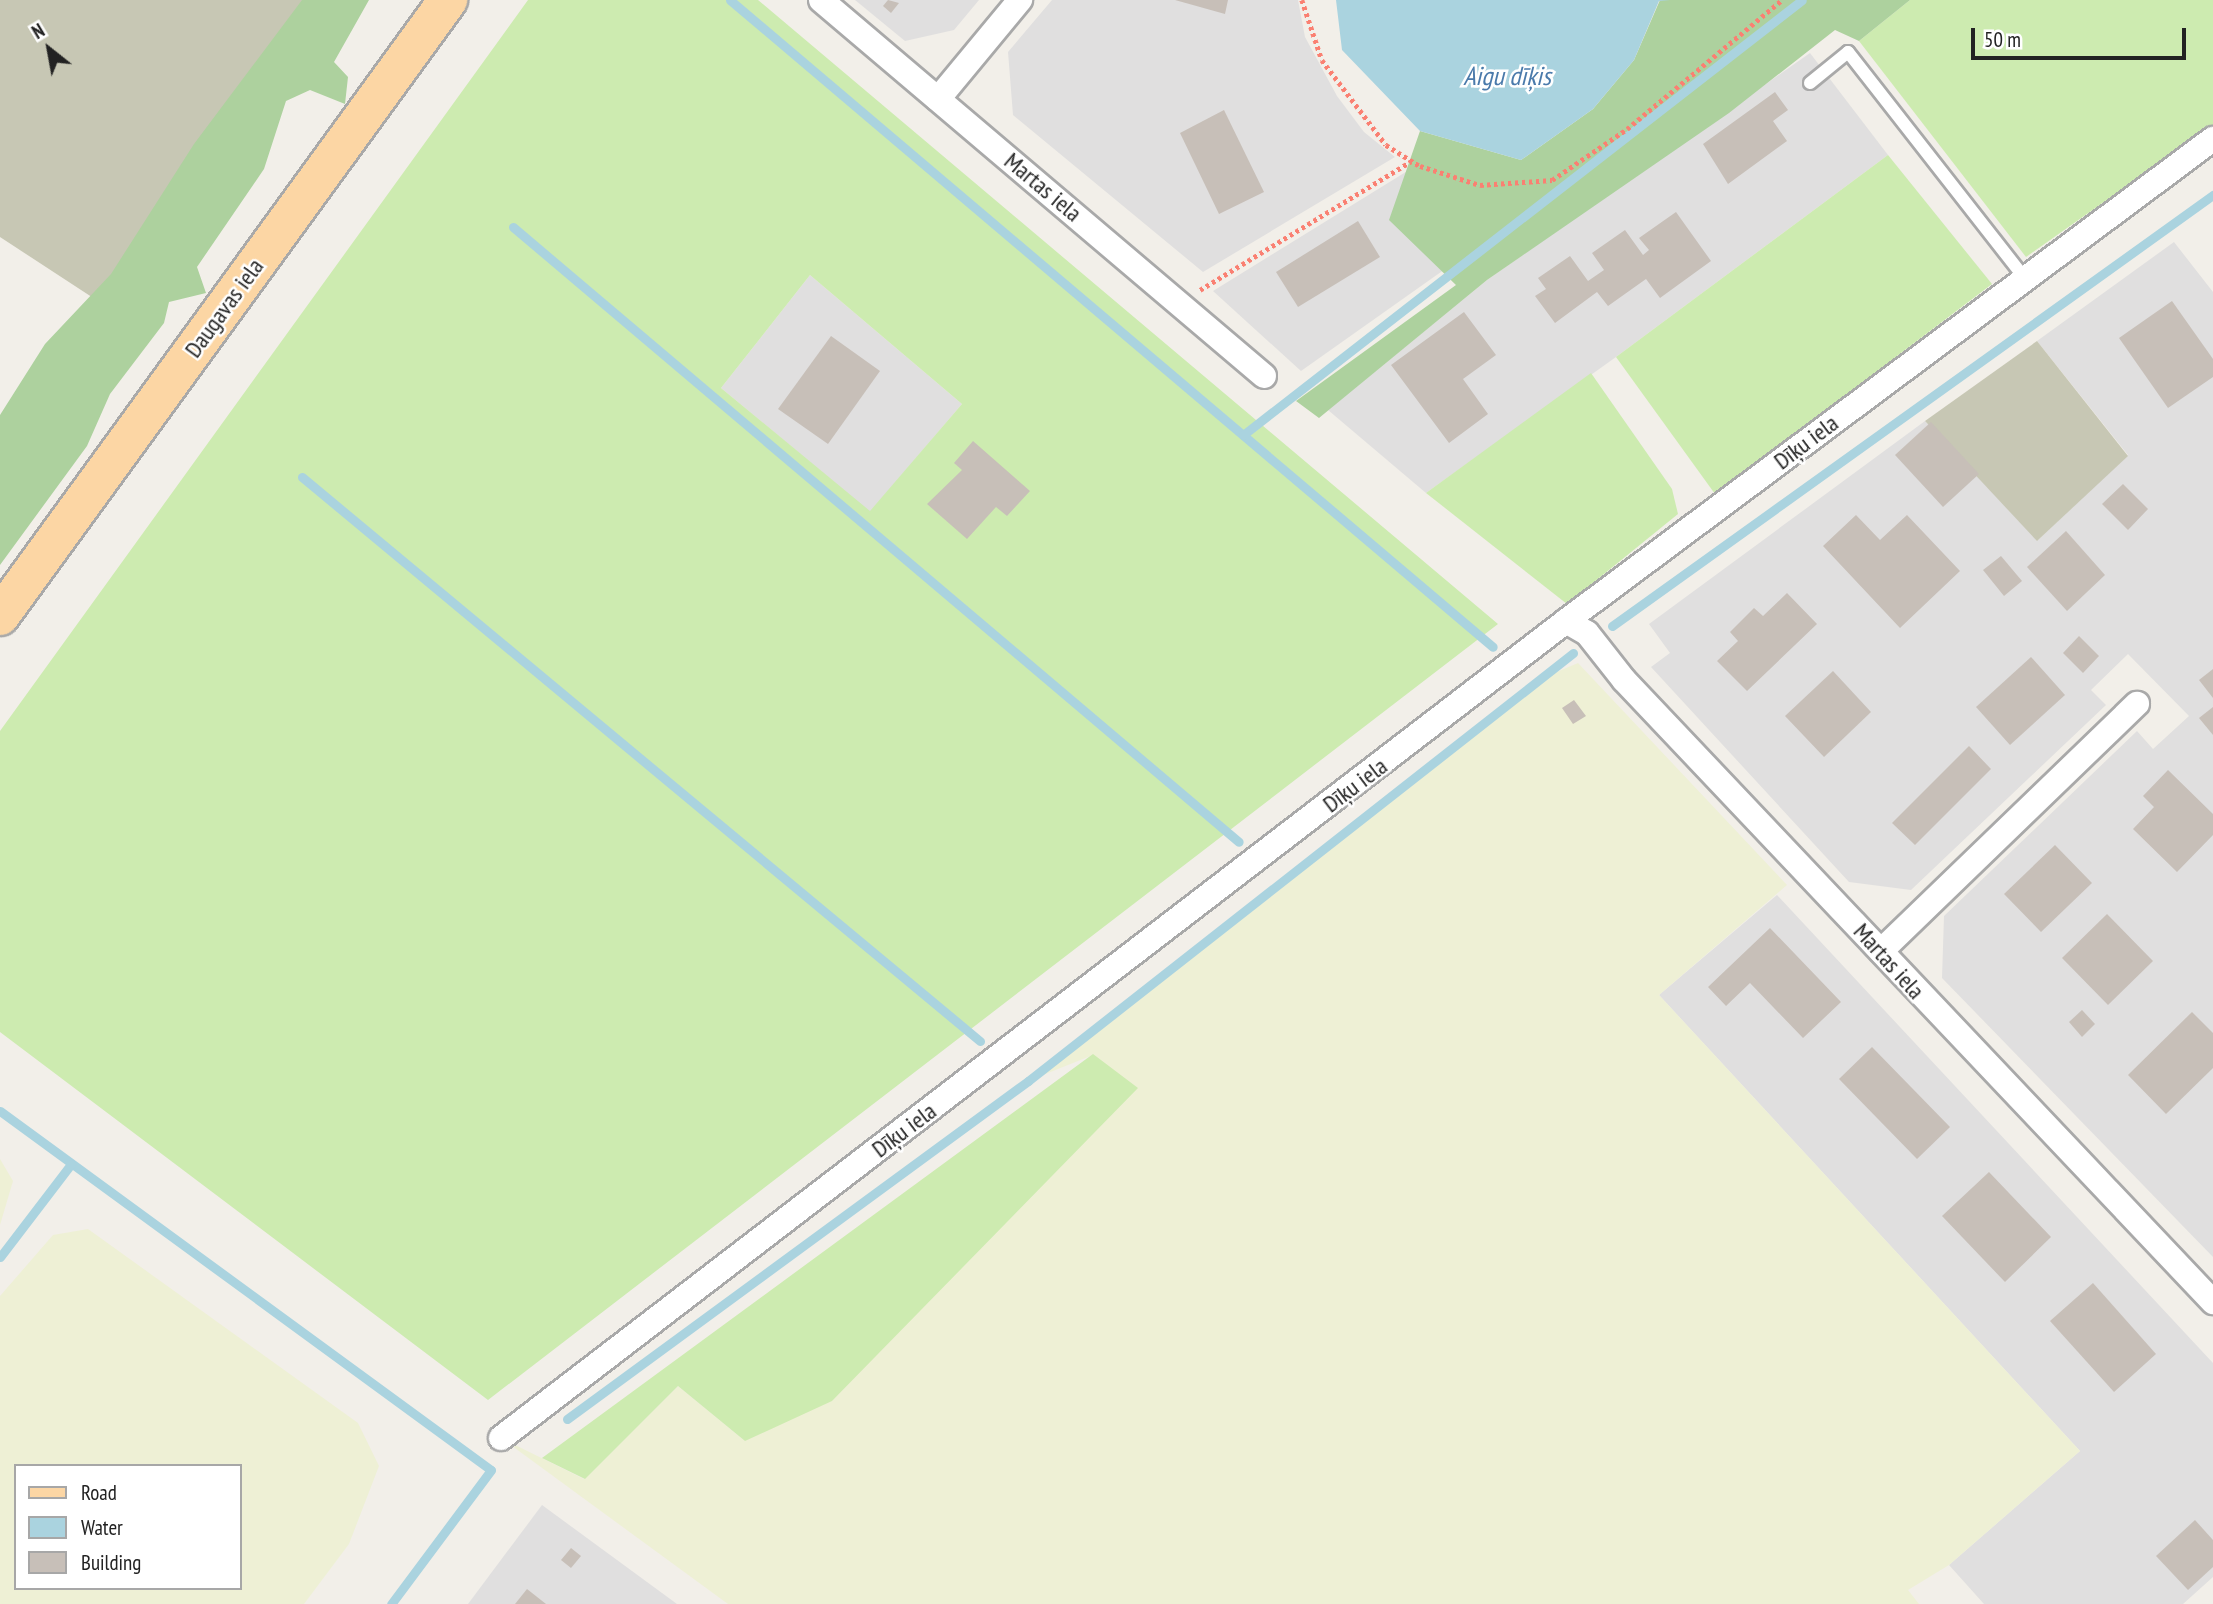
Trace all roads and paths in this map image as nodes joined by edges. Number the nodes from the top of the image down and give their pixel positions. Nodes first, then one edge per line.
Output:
1 (448, 0) edge
2 (821, 0) edge
3 (1020, 0) edge
4 (1302, 0) edge
5 (1782, 0) edge
6 (1810, 83) dead end
7 (937, 99) junction
8 (2213, 139) edge
9 (1411, 160) junction
10 (2023, 276) junction
11 (1182, 302) junction
12 (1264, 376) dead end
13 (0, 616) edge
14 (1566, 621) junction
15 (2137, 704) dead end
16 (1881, 951) junction
17 (2213, 1302) edge
18 (501, 1438) dead end

1 - 13 main road, Daugavas iela
2 - 7 street, Martas iela
3 - 7 street
4 - 9 path
5 - 9 path
6 - 10 lane
7 - 11 street, Martas iela
8 - 10 street, Dīķu iela
9 - 11 path
10 - 14 street, Dīķu iela
11 - 12 street, Martas iela
14 - 16 street, Martas iela
14 - 18 street, Dīķu iela
15 - 16 street
16 - 17 street, Martas iela

